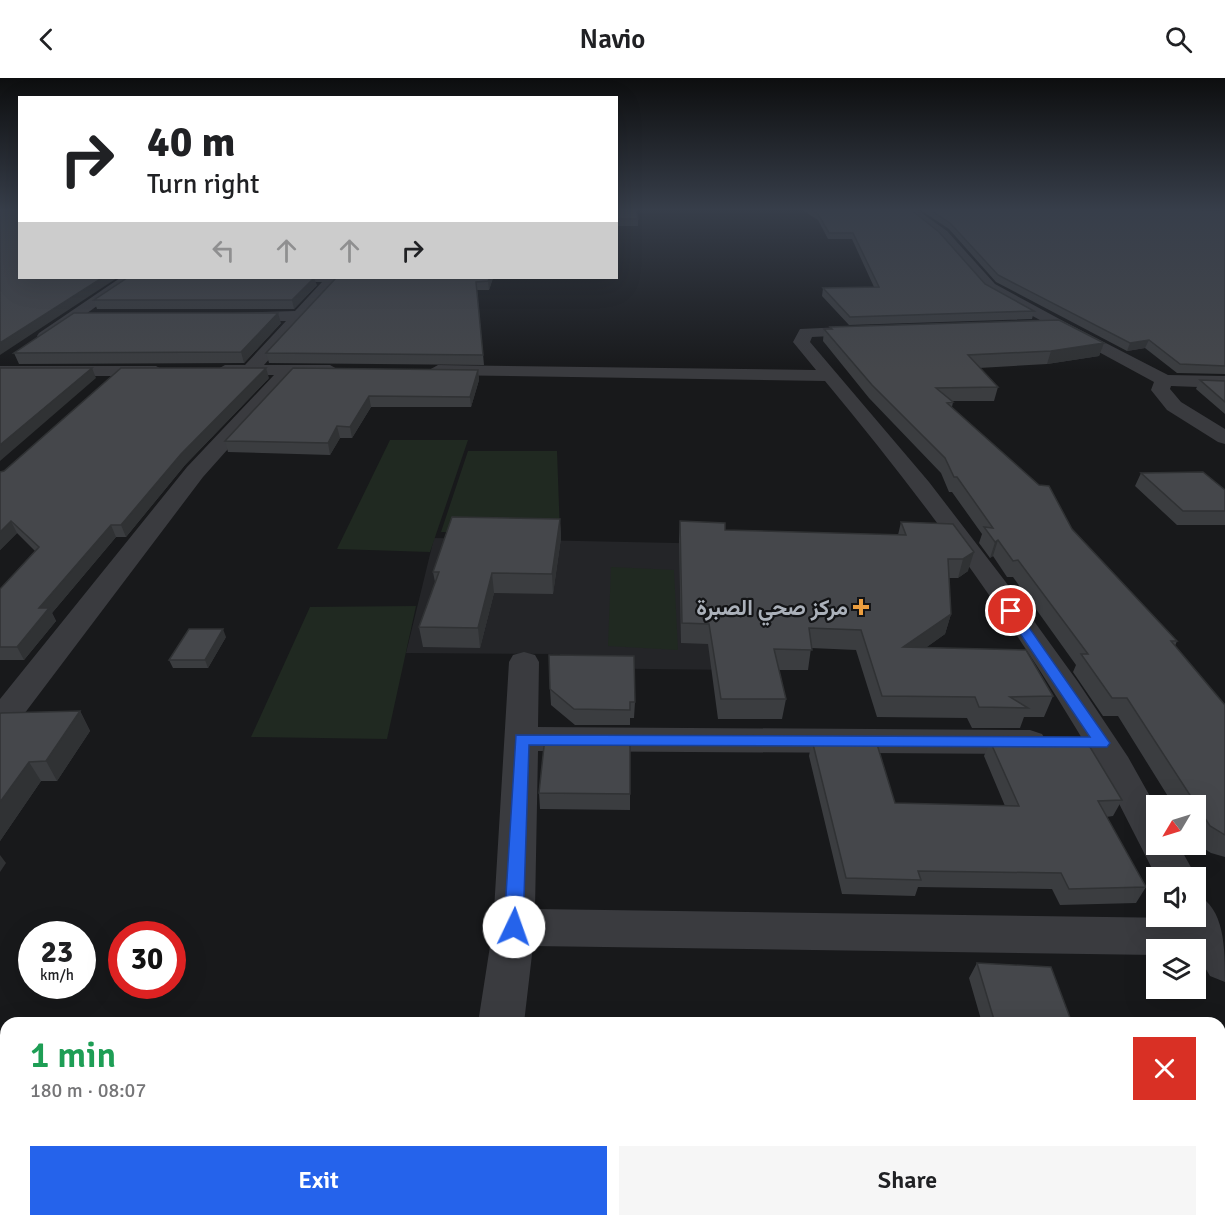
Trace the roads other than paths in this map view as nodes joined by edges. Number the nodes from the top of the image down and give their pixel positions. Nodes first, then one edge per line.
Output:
1 (968, 263) edge
2 (127, 279) edge
3 (149, 279) edge
4 (333, 279) edge
5 (73, 316) junction
6 (97, 316) edge
7 (216, 316) edge
8 (300, 316) junction
9 (1059, 325) junction
10 (1026, 327) edge
11 (877, 331) edge
12 (0, 366) edge
13 (202, 370) edge
14 (250, 370) junction
15 (289, 370) junction
16 (344, 370) edge
17 (424, 370) edge
18 (0, 371) edge
19 (178, 371) edge
20 (118, 372) junction
21 (831, 376) junction
22 (1164, 380) junction
23 (1225, 382) edge
24 (93, 394) edge
25 (1225, 438) edge
26 (524, 662) dead end
27 (0, 722) edge
28 (522, 739) junction
29 (1102, 743) junction
30 (1146, 823) edge
31 (514, 927) junction
32 (1210, 937) edge
33 (502, 1017) edge

1 - 9 street
2 - 3 street
2 - 5 street
4 - 8 street
5 - 6 street
5 - 12 street
7 - 8 street
8 - 14 street
9 - 10 street
9 - 22 street
11 - 21 street
13 - 14 street
14 - 15 street
15 - 16 street
15 - 27 street
17 - 21 street
18 - 20 street
19 - 20 street
20 - 24 street
21 - 29 street
22 - 23 street
22 - 25 street
26 - 28 street
28 - 29 street
28 - 31 street
29 - 30 street
31 - 32 street
31 - 33 street

